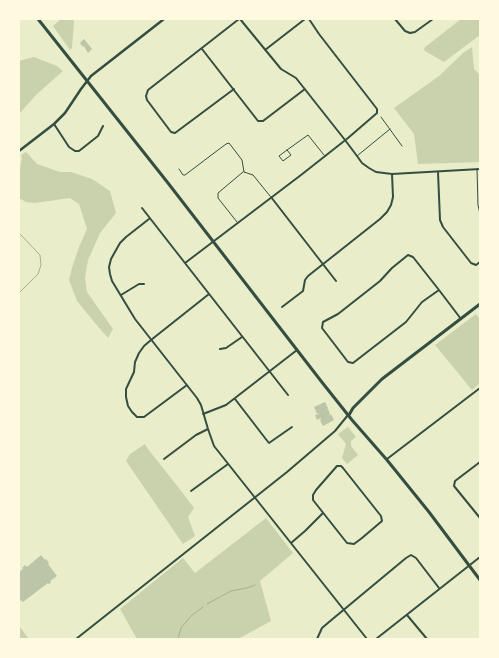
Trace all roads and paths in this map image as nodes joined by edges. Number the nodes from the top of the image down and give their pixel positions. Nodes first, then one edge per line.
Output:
1 (38, 19) edge
2 (164, 19) edge
3 (240, 19) edge
4 (305, 19) edge
5 (309, 19) edge
6 (395, 19) edge
7 (433, 19) edge
8 (202, 49) junction
9 (265, 50) junction
10 (87, 81) junction
11 (234, 89) junction
12 (305, 89) junction
13 (381, 117) dead end
14 (54, 124) junction
15 (102, 126) dead end
16 (390, 129) junction
17 (345, 140) junction
18 (402, 146) dead end
19 (287, 150) junction
20 (19, 151) edge
21 (325, 156) junction
22 (357, 156) junction
23 (179, 169) dead end
24 (478, 169) edge
25 (244, 172) junction
26 (438, 172) junction
27 (392, 174) junction
28 (271, 197) junction
29 (142, 208) dead end
30 (480, 214) edge
31 (149, 219) junction
32 (238, 223) junction
33 (213, 242) junction
34 (480, 262) edge
35 (185, 263) junction
36 (323, 264) junction
37 (336, 281) dead end
38 (144, 284) dead end
39 (439, 290) junction
40 (210, 294) junction
41 (121, 296) junction
42 (480, 304) edge
43 (282, 306) dead end
44 (461, 319) junction
45 (242, 337) junction
46 (151, 340) junction
47 (220, 349) dead end
48 (296, 350) junction
49 (269, 371) junction
50 (187, 385) junction
51 (480, 388) edge
52 (288, 395) dead end
53 (235, 399) junction
54 (204, 414) junction
55 (349, 415) junction
56 (292, 427) dead end
57 (208, 429) junction
58 (164, 459) dead end
59 (387, 460) junction
60 (480, 462) edge
61 (228, 464) junction
62 (191, 491) dead end
63 (255, 497) junction
64 (323, 513) junction
65 (480, 518) edge
66 (291, 543) junction
67 (480, 557) edge
68 (469, 566) junction
69 (480, 580) edge
70 (439, 588) junction
71 (343, 610) junction
72 (407, 615) junction
73 (76, 639) edge
74 (317, 639) edge
75 (367, 639) edge
76 (376, 639) edge
77 (427, 639) edge

1 - 10 main road
2 - 10 street
3 - 8 street
3 - 9 street
4 - 9 street
5 - 17 street
6 - 7 street
8 - 11 street
8 - 11 street
9 - 12 street
10 - 14 street
10 - 33 main road
11 - 12 street
12 - 17 street
13 - 16 lane
14 - 15 street
14 - 20 street
16 - 18 lane
16 - 22 lane
17 - 21 street
17 - 22 street
19 - 19 lane
19 - 21 lane
21 - 28 street
22 - 27 street
23 - 25 lane
24 - 26 street
24 - 30 lane
25 - 28 lane
25 - 32 lane
26 - 27 street
26 - 34 street
27 - 36 street
28 - 32 street
28 - 36 street
29 - 31 street
31 - 35 street
31 - 41 street
32 - 33 street
33 - 35 street
33 - 48 main road
35 - 40 street
36 - 37 street
36 - 43 street
38 - 41 street
39 - 39 street
39 - 44 street
40 - 45 street
40 - 46 street
41 - 46 street
42 - 44 main road
44 - 55 main road
45 - 47 street
45 - 49 street
46 - 50 street
46 - 50 street
48 - 49 street
48 - 55 main road
49 - 52 street
49 - 53 street
50 - 54 street
51 - 59 street
53 - 54 street
53 - 56 street
54 - 57 street
55 - 59 main road
55 - 63 street
57 - 58 street
57 - 61 street
59 - 68 main road
60 - 65 street
61 - 62 street
61 - 63 street
63 - 66 street
63 - 73 street
64 - 64 street
64 - 66 street
66 - 71 street
67 - 68 street
68 - 69 main road
68 - 70 street
70 - 71 street
70 - 72 street
71 - 74 street
71 - 75 street
72 - 76 street
72 - 77 street

